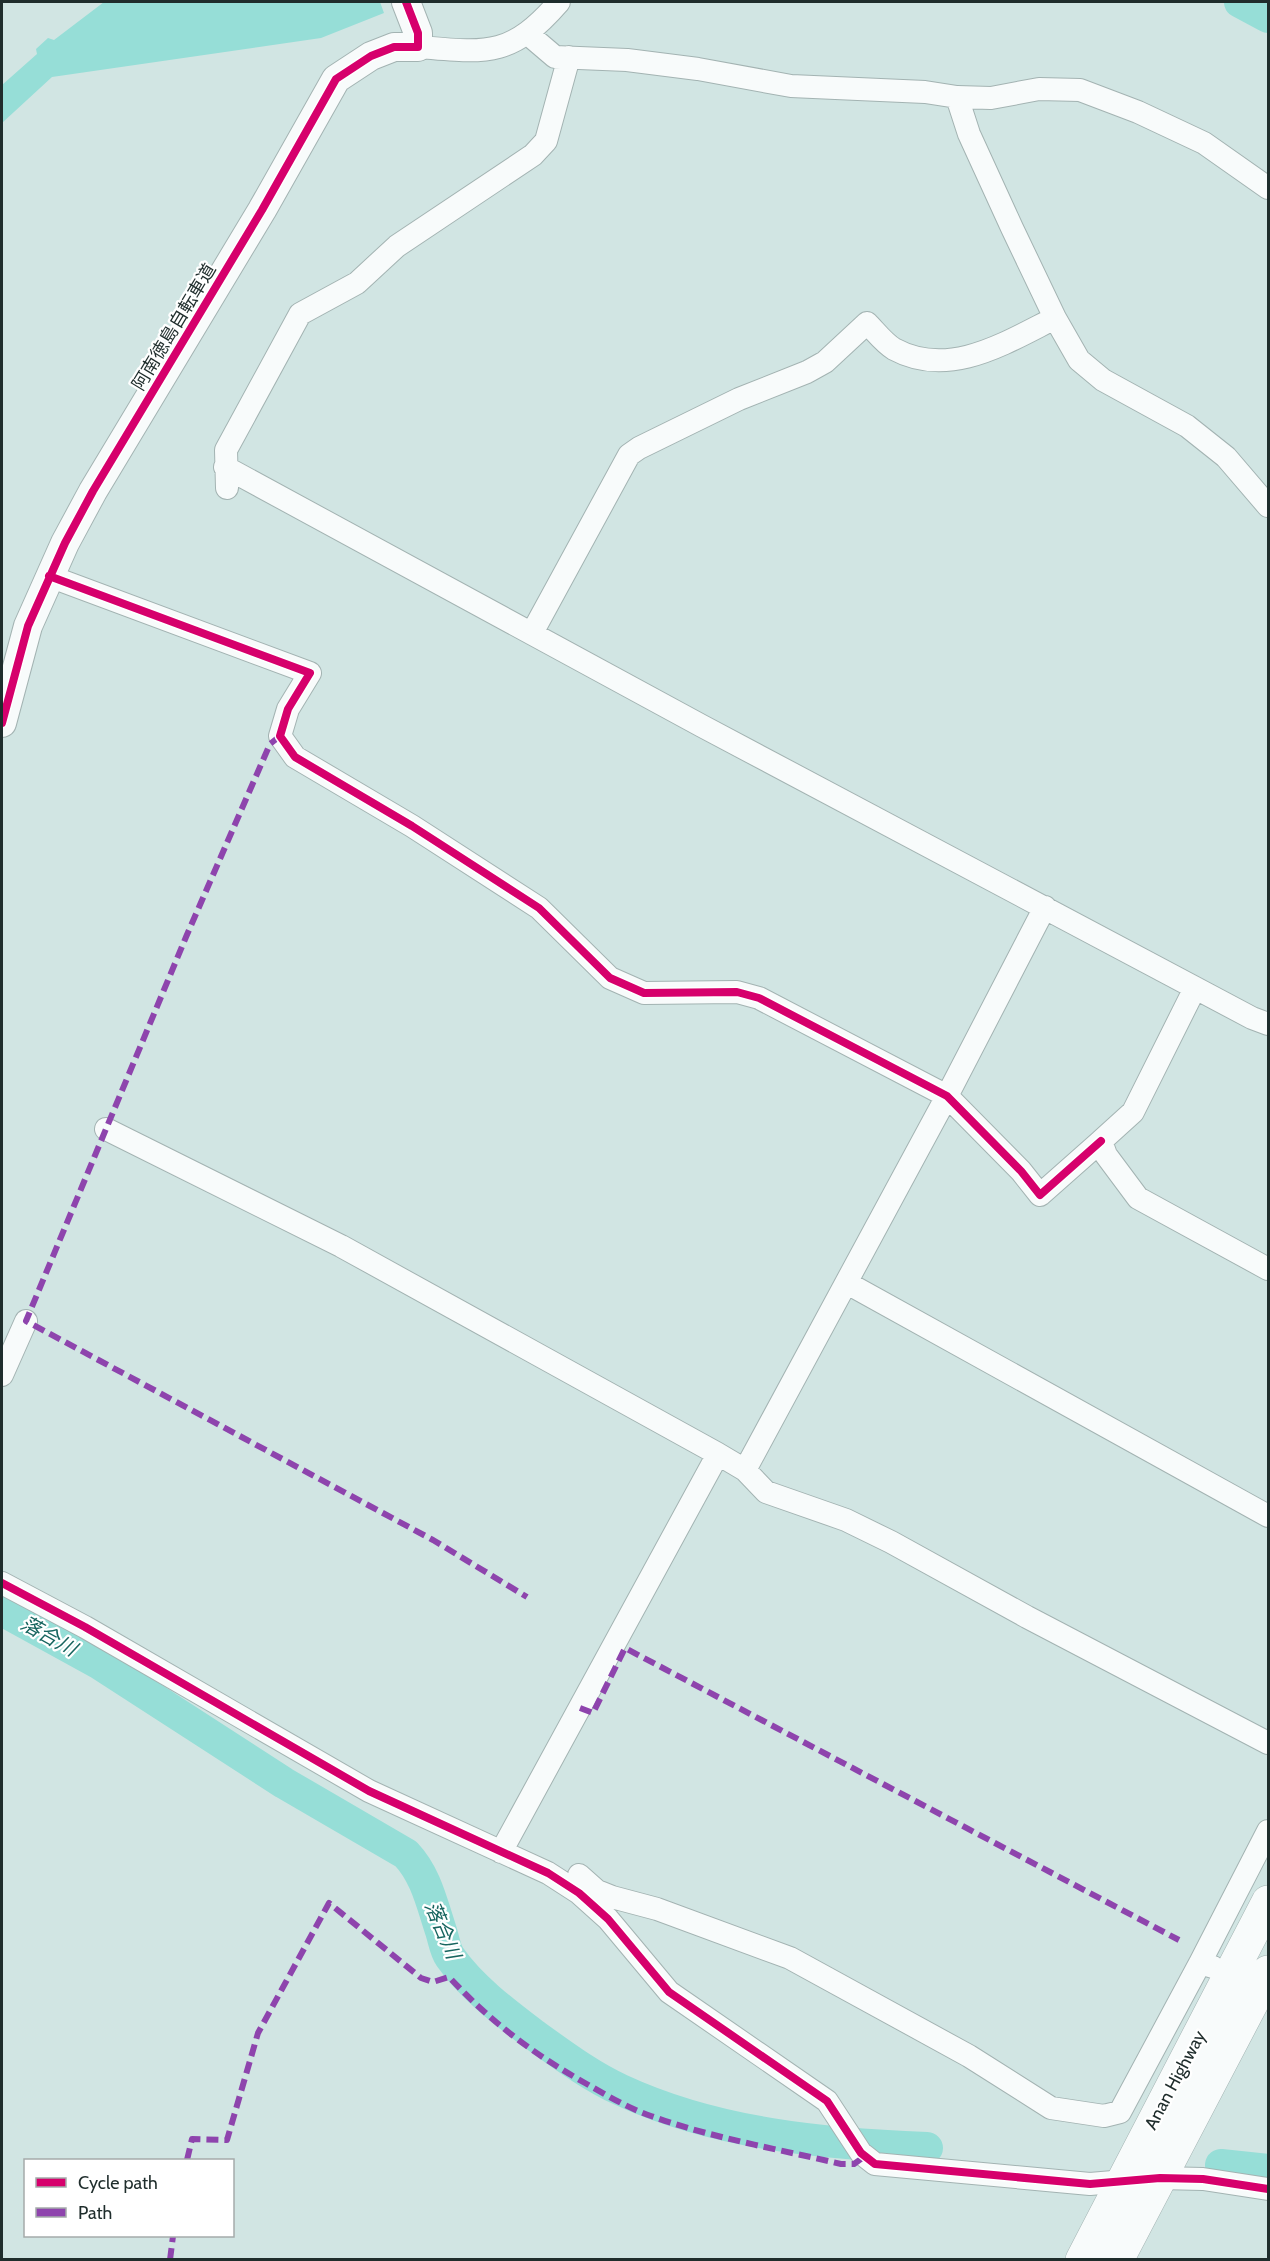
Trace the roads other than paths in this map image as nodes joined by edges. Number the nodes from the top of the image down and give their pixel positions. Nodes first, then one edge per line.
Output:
1 (406, 2) edge
2 (559, 2) edge
3 (418, 47) junction
4 (545, 47) junction
5 (957, 97) junction
6 (1269, 188) edge
7 (1055, 318) junction
8 (1269, 506) edge
9 (49, 576) junction
10 (532, 633) junction
11 (2, 723) edge
12 (1045, 907) junction
13 (1195, 987) junction
14 (1269, 1024) edge
15 (947, 1095) junction
16 (106, 1129) dead end
17 (1101, 1141) junction
18 (1269, 1269) edge
19 (847, 1283) junction
20 (26, 1321) dead end
21 (2, 1375) edge
22 (718, 1454) junction
23 (745, 1470) junction
24 (1269, 1516) edge
25 (2, 1583) edge
26 (1269, 1743) edge
27 (1269, 1831) edge
28 (504, 1846) junction
29 (1269, 1902) edge
30 (1269, 1972) edge
31 (1160, 2178) junction
32 (1121, 2182) junction
33 (1269, 2189) edge
34 (1082, 2259) edge
35 (1117, 2259) edge

1 - 3 main road
2 - 4 street
3 - 4 street
3 - 9 main road, 阿南徳島自転車道
4 - 5 street
4 - 10 street
5 - 6 street
5 - 7 street
7 - 8 street
7 - 10 street
9 - 11 main road, 阿南徳島自転車道
9 - 15 street
10 - 12 street
12 - 13 street
12 - 15 street
13 - 14 street
13 - 17 street
15 - 17 street
15 - 19 street
16 - 22 street
17 - 18 street
19 - 23 street
19 - 24 street
20 - 21 street
22 - 23 street
22 - 28 street
23 - 26 street
25 - 28 street
27 - 28 street
28 - 32 street
29 - 32 highway, Anan Highway
30 - 31 highway, Anan Highway
31 - 32 street
31 - 33 street
31 - 35 highway, Anan Highway
32 - 34 highway, Anan Highway

